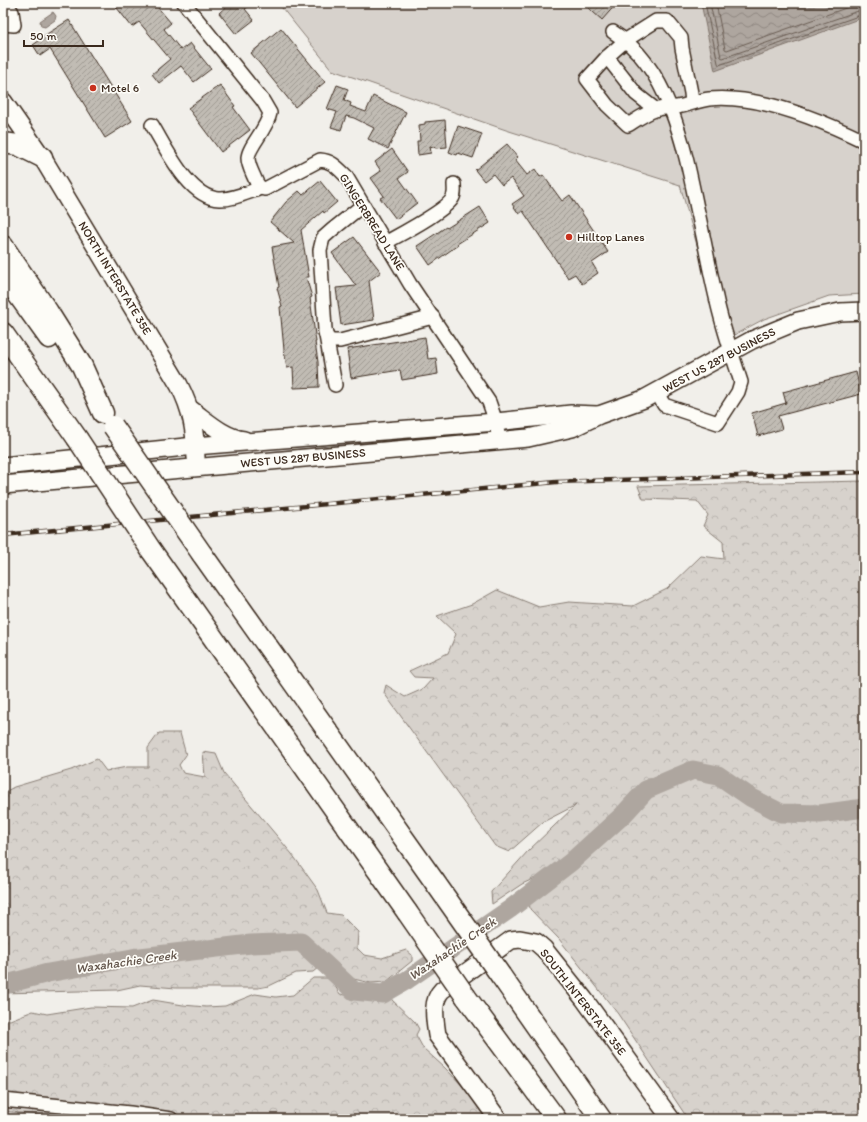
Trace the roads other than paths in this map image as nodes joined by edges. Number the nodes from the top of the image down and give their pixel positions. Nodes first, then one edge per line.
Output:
1 (6, 3) edge
2 (184, 3) edge
3 (3, 24) edge
4 (613, 32) dead end
5 (626, 40) junction
6 (607, 57) junction
7 (3, 101) edge
8 (692, 103) junction
9 (671, 108) junction
10 (655, 109) junction
11 (152, 126) dead end
12 (864, 141) edge
13 (3, 143) edge
14 (42, 157) junction
15 (454, 184) dead end
16 (261, 188) junction
17 (363, 205) junction
18 (385, 242) junction
19 (3, 246) edge
20 (3, 274) edge
21 (864, 311) edge
22 (433, 317) junction
23 (325, 330) junction
24 (4, 336) edge
25 (731, 352) junction
26 (335, 386) dead end
27 (657, 393) junction
28 (191, 414) junction
29 (599, 415) junction
30 (108, 419) junction
31 (496, 422) junction
32 (499, 441) junction
33 (256, 442) junction
34 (196, 446) junction
35 (174, 449) junction
36 (3, 466) edge
37 (196, 468) junction
38 (3, 485) edge
39 (3, 1100) edge
40 (171, 1119) edge
41 (498, 1119) edge
42 (556, 1119) edge
43 (601, 1119) edge
44 (670, 1119) edge

1 - 3 street
2 - 16 street
4 - 5 street
5 - 6 street
5 - 8 street
5 - 9 street
6 - 10 street
6 - 10 street
7 - 14 main road, NORTH INTERSTATE 35E
8 - 9 street
8 - 12 street
9 - 10 street
9 - 25 street
11 - 16 street, GINGERBREAD LANE
13 - 14 highway
14 - 28 main road, NORTH INTERSTATE 35E
15 - 18 street
16 - 17 street, GINGERBREAD LANE
17 - 18 street, GINGERBREAD LANE
17 - 23 street
18 - 22 street, GINGERBREAD LANE
19 - 30 highway
20 - 30 highway
21 - 25 main road, WEST US 287 BUSINESS
22 - 23 street
22 - 31 street, GINGERBREAD LANE
23 - 26 street
24 - 42 highway, bridge
25 - 27 main road, WEST US 287 BUSINESS
25 - 27 street
27 - 29 main road, WEST US 287 BUSINESS
28 - 33 main road
28 - 34 main road, NORTH INTERSTATE 35E
28 - 35 main road
29 - 31 main road, WEST US 287 BUSINESS
29 - 32 main road, WEST US 287 BUSINESS
30 - 43 highway, bridge
31 - 32 street, GINGERBREAD LANE
31 - 33 main road, WEST US 287 BUSINESS
32 - 37 main road, WEST US 287 BUSINESS
33 - 34 main road, WEST US 287 BUSINESS
34 - 35 main road, WEST US 287 BUSINESS
34 - 37 main road, NORTH INTERSTATE 35E
35 - 36 main road, WEST US 287 BUSINESS
37 - 38 main road, WEST US 287 BUSINESS
39 - 40 street
41 - 44 main road, SOUTH INTERSTATE 35E

